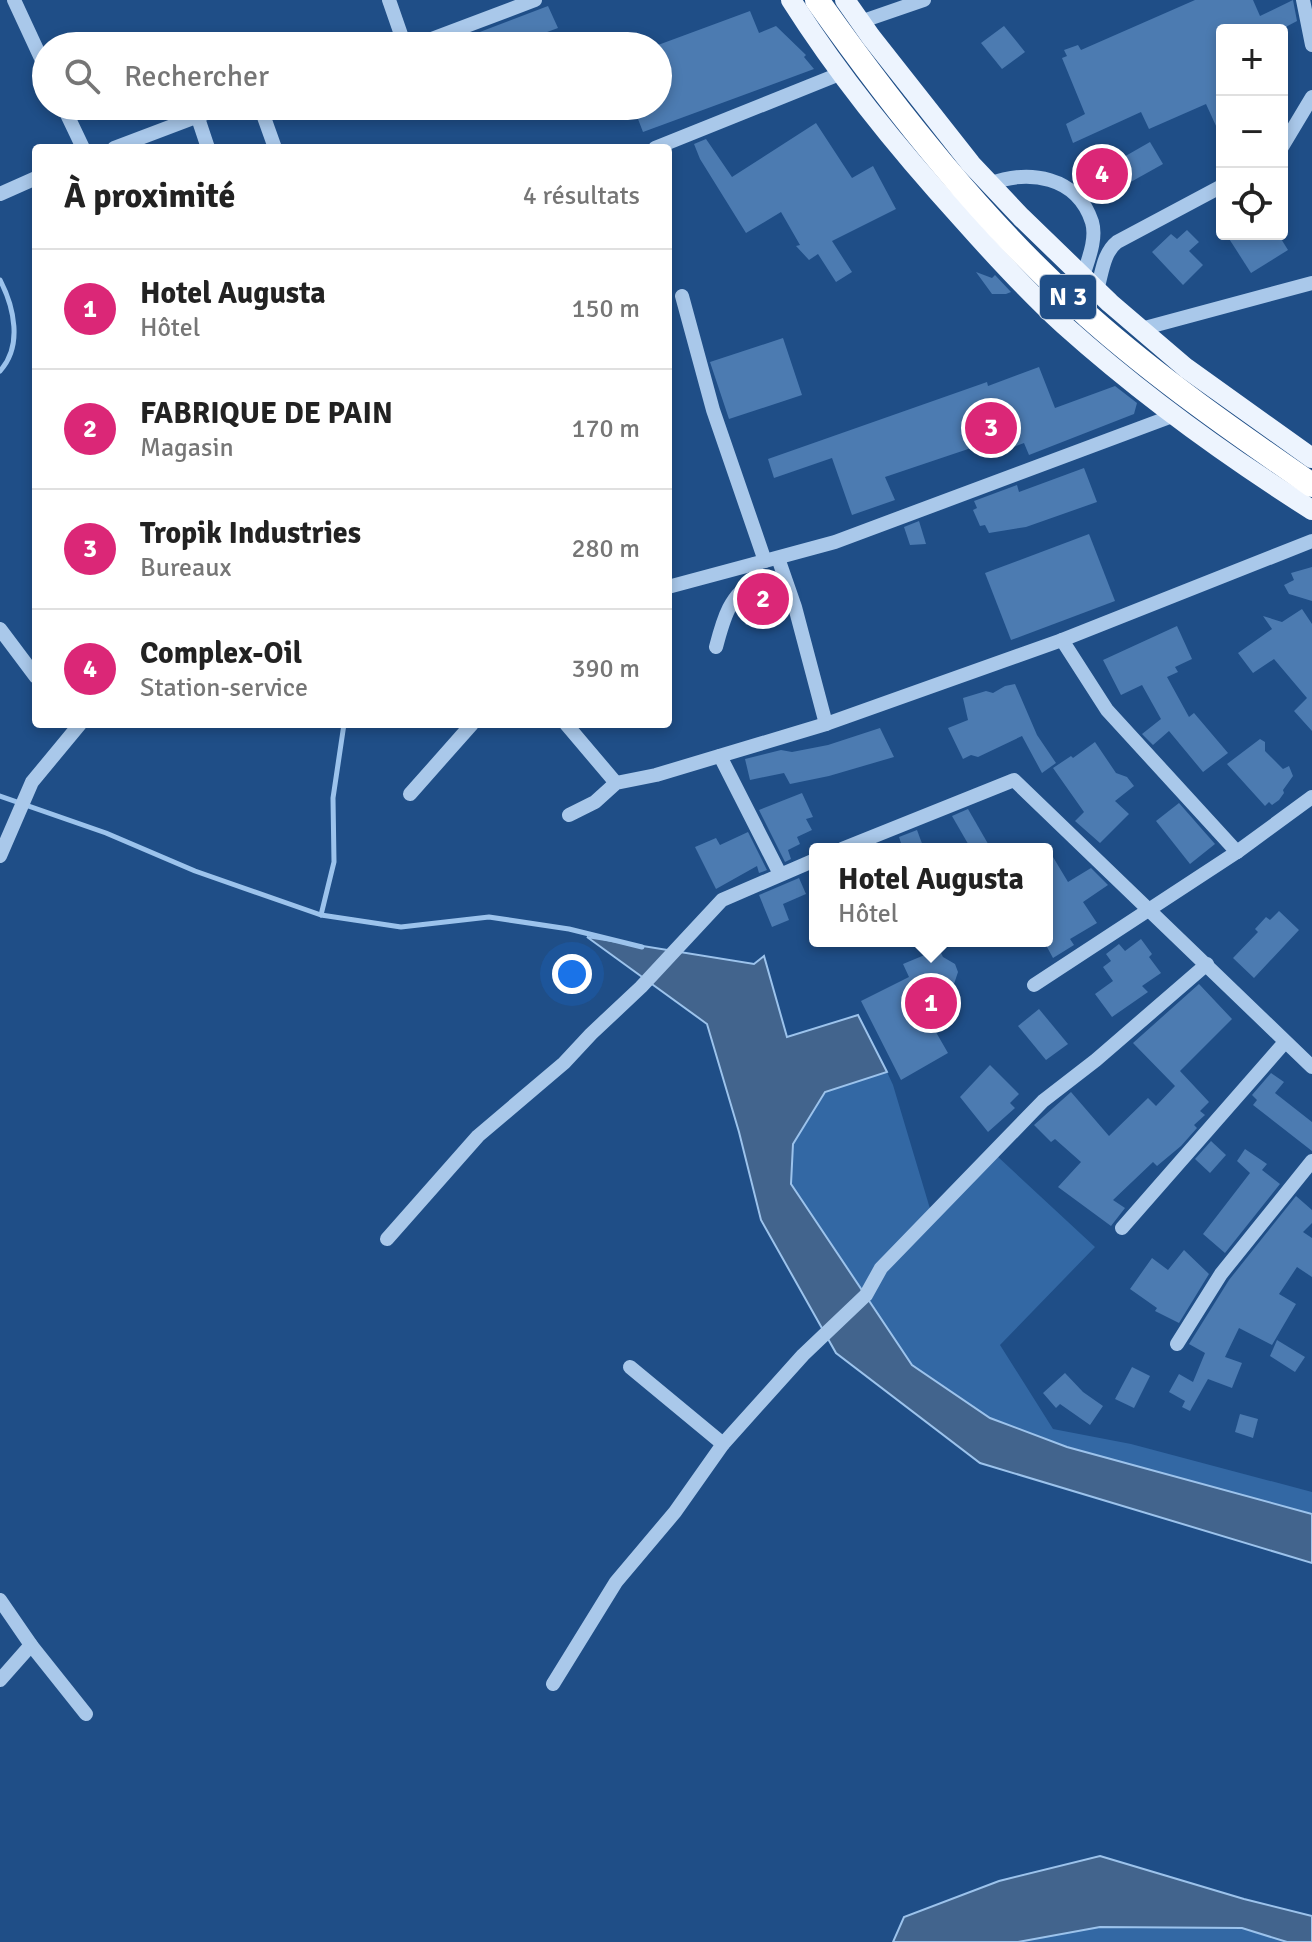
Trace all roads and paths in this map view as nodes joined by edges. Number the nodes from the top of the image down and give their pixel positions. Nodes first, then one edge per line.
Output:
1 (14, 0) edge
2 (389, 0) edge
3 (535, 0) edge
4 (791, 0) edge
5 (817, 0) edge
6 (845, 0) edge
7 (924, 0) edge
8 (1303, 0) edge
9 (860, 22) junction
10 (400, 32) edge
11 (450, 32) edge
12 (32, 39) edge
13 (1312, 45) edge
14 (842, 73) junction
15 (1312, 97) edge
16 (70, 120) edge
17 (184, 120) edge
18 (199, 120) edge
19 (265, 120) edge
20 (1288, 137) edge
21 (81, 144) edge
22 (124, 144) edge
23 (207, 144) edge
24 (274, 144) edge
25 (665, 144) edge
26 (32, 180) edge
27 (989, 184) junction
28 (1216, 189) edge
29 (0, 194) edge
30 (1090, 283) junction
31 (1312, 283) edge
32 (682, 296) dead end
33 (1141, 329) junction
34 (1175, 415) junction
35 (1312, 458) edge
36 (1312, 485) edge
37 (1312, 510) edge
38 (1312, 541) edge
39 (766, 561) junction
40 (672, 586) edge
41 (0, 629) edge
42 (1062, 640) junction
43 (716, 647) dead end
44 (32, 672) edge
45 (826, 724) junction
46 (73, 728) edge
47 (468, 728) edge
48 (569, 728) edge
49 (720, 756) junction
50 (616, 783) junction
51 (410, 794) dead end
52 (1312, 797) edge
53 (569, 815) dead end
54 (857, 843) edge
55 (1237, 852) junction
56 (0, 856) edge
57 (809, 862) edge
58 (780, 874) junction
59 (1150, 909) junction
60 (1207, 964) junction
61 (1034, 985) dead end
62 (1285, 1042) junction
63 (1312, 1067) edge
64 (1312, 1161) edge
65 (1122, 1228) dead end
66 (387, 1239) dead end
67 (1177, 1344) dead end
68 (630, 1367) dead end
69 (723, 1444) junction
70 (0, 1600) edge
71 (31, 1645) junction
72 (0, 1680) edge
73 (553, 1684) dead end
74 (86, 1714) dead end

1 - 12 street
2 - 10 street
3 - 11 street
4 - 14 main road
5 - 36 highway, N 3
6 - 9 main road
7 - 9 street
8 - 13 street
9 - 27 main road
14 - 25 street
14 - 34 main road
15 - 20 street
16 - 21 street
17 - 22 street
18 - 23 street
19 - 24 street
26 - 29 street
27 - 30 main road
27 - 30 street
28 - 30 street
30 - 33 main road
31 - 33 street
32 - 39 street
33 - 35 main road
34 - 37 main road
34 - 39 street
38 - 42 street
39 - 40 street
39 - 43 street
39 - 45 street
41 - 44 street
42 - 45 street
42 - 55 street
45 - 49 street
46 - 56 street
47 - 51 street
48 - 50 street
49 - 50 street
49 - 58 street
50 - 53 street
52 - 55 street
54 - 59 street
55 - 59 street
57 - 58 street
58 - 66 street
59 - 60 street
59 - 61 street
60 - 62 street
60 - 69 street
62 - 63 street
62 - 65 street
64 - 67 street
68 - 69 street
69 - 73 street
70 - 71 street
71 - 72 street
71 - 74 street

